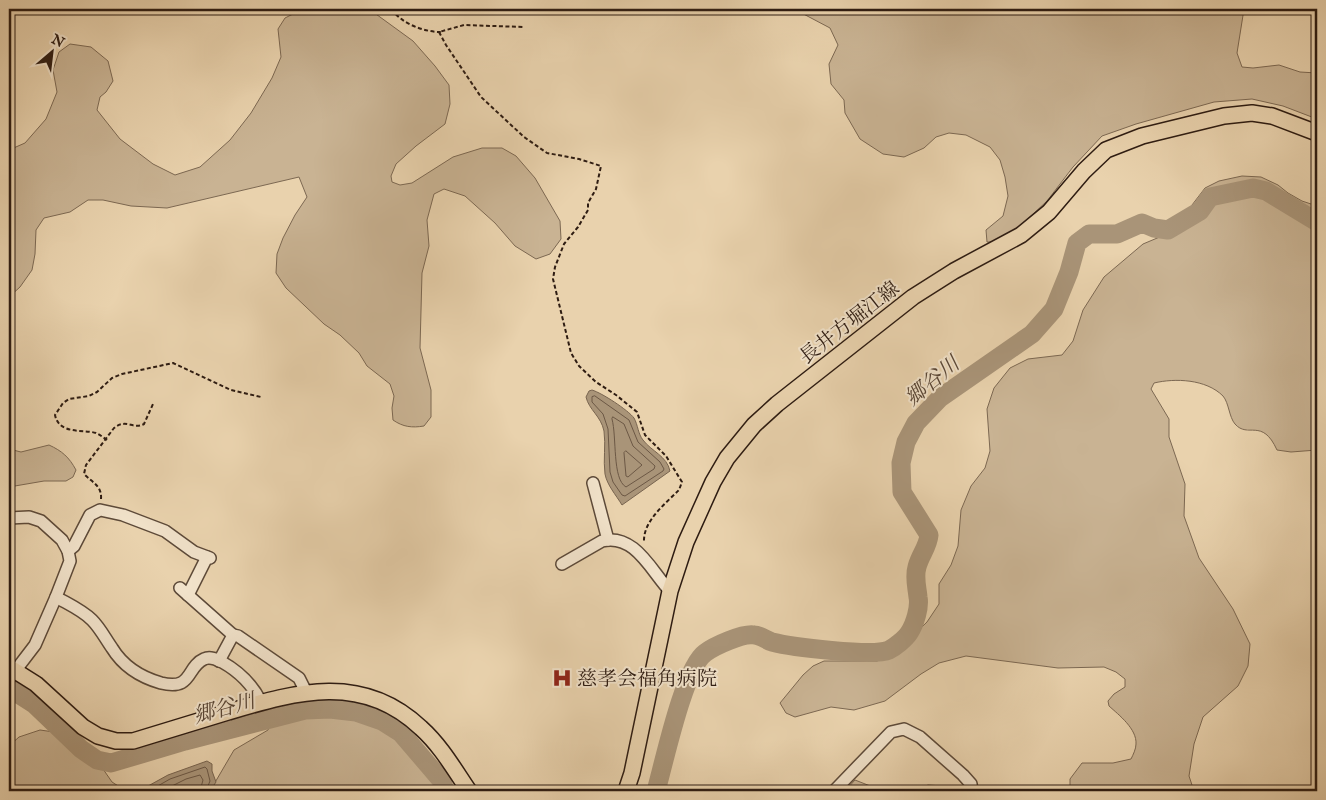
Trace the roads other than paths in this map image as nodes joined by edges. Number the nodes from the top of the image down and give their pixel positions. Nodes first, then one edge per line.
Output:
1 (1317, 133) edge
2 (593, 483) dead end
3 (9, 518) edge
4 (608, 540) junction
5 (68, 551) junction
6 (562, 564) dead end
7 (670, 591) junction
8 (56, 597) junction
9 (233, 635) junction
10 (219, 660) junction
11 (11, 672) edge
12 (306, 692) junction
13 (261, 702) junction
14 (469, 791) edge
15 (626, 791) edge
16 (834, 791) edge
17 (972, 791) edge

1 - 7 main road, 長井方堀江線
2 - 4 street
3 - 5 street
4 - 6 street
4 - 7 street
5 - 8 street
5 - 9 street
7 - 15 main road, 長井方堀江線
8 - 10 street
8 - 11 street
9 - 10 street
9 - 12 street
10 - 13 street
11 - 13 main road
12 - 13 main road
12 - 14 main road
16 - 17 street

